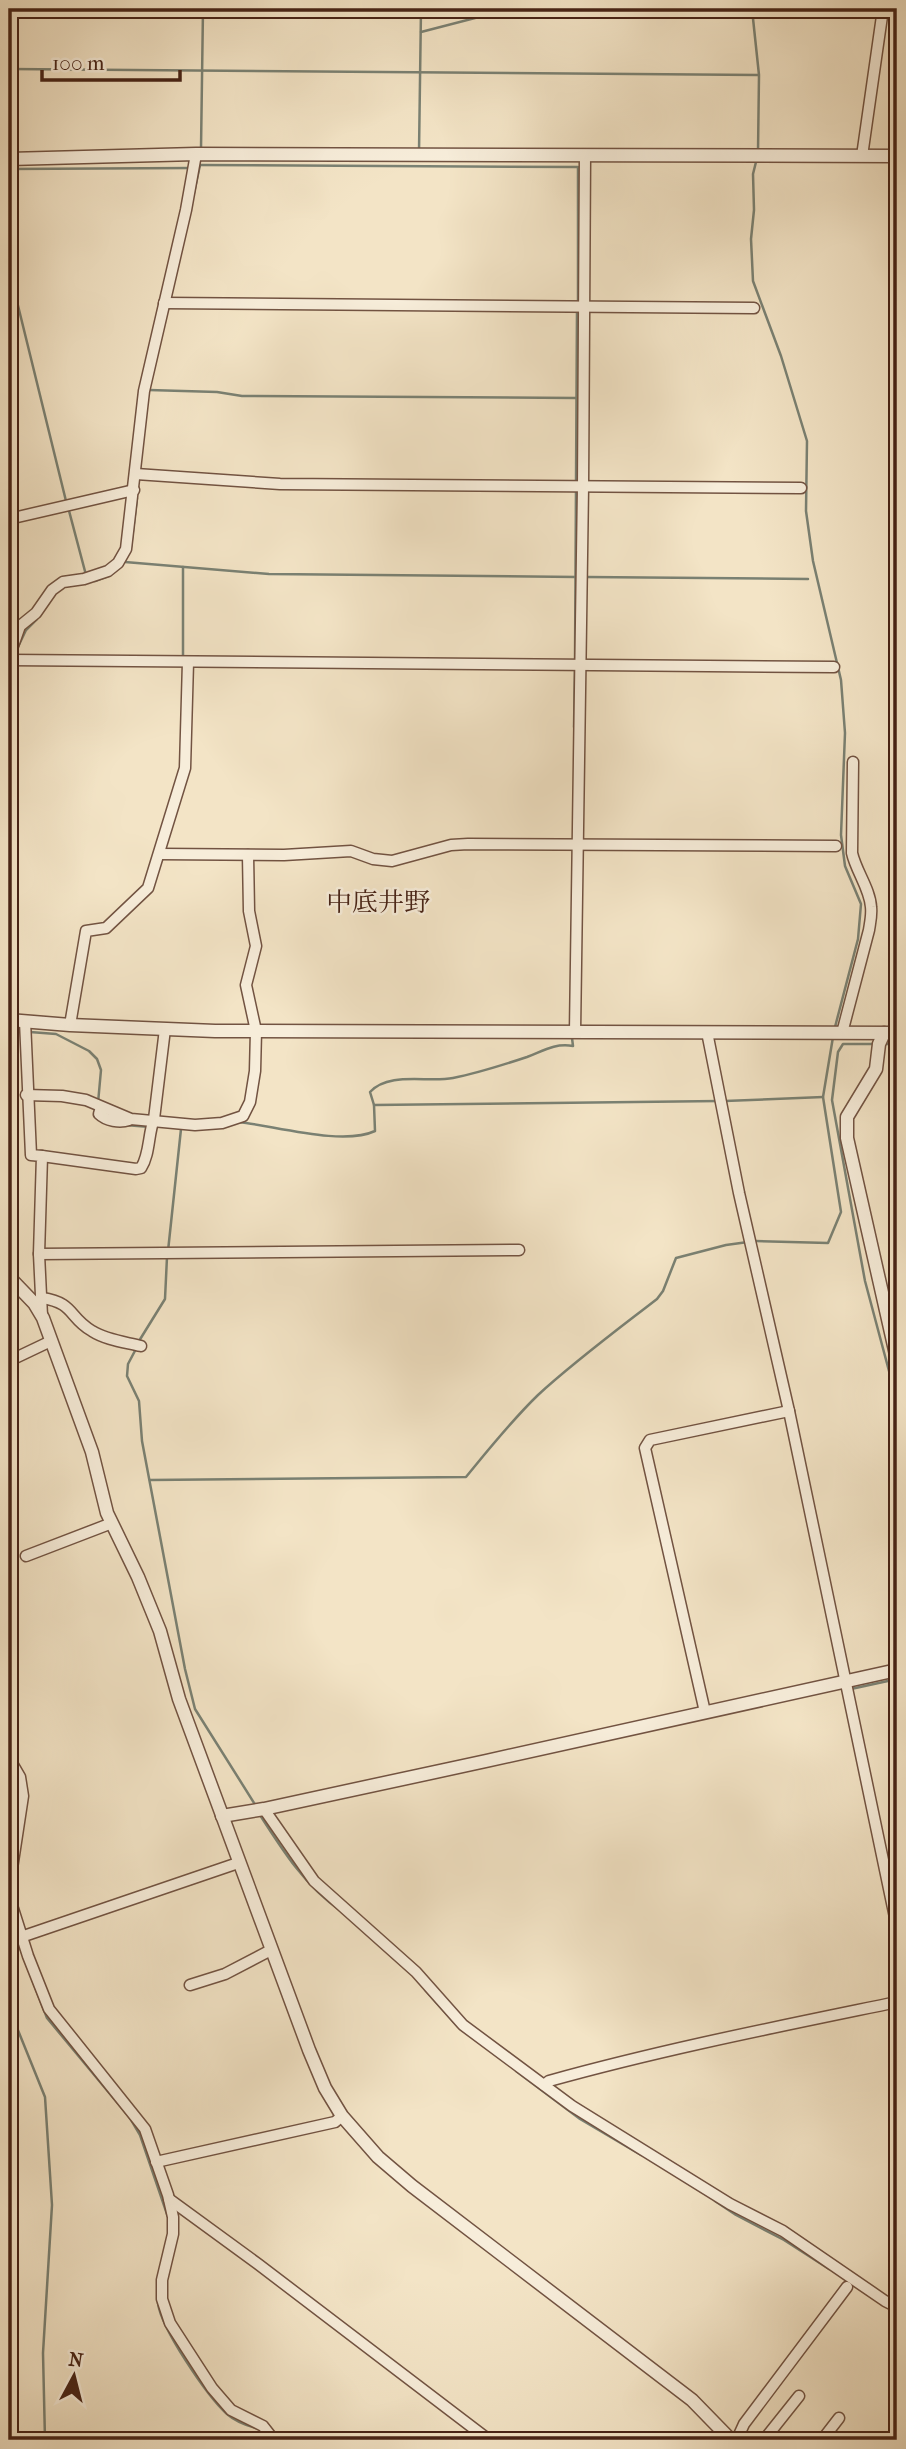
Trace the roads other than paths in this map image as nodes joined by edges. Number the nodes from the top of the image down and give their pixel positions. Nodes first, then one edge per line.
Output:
1 (883, 9) edge
2 (196, 155) junction
3 (585, 155) junction
4 (862, 156) junction
5 (897, 156) edge
6 (9, 159) edge
7 (164, 303) junction
8 (583, 305) junction
9 (754, 308) dead end
10 (136, 474) junction
11 (583, 487) junction
12 (801, 488) dead end
13 (134, 490) junction
14 (9, 519) edge
15 (9, 658) edge
16 (188, 662) junction
17 (579, 665) junction
18 (834, 667) dead end
19 (853, 762) dead end
20 (577, 846) junction
21 (836, 846) dead end
22 (160, 854) junction
23 (248, 855) junction
24 (9, 1020) edge
25 (25, 1021) junction
26 (70, 1025) junction
27 (165, 1029) junction
28 (256, 1031) junction
29 (575, 1032) junction
30 (707, 1032) junction
31 (842, 1033) junction
32 (891, 1033) edge
33 (26, 1095) junction
34 (154, 1119) junction
35 (42, 1156) junction
36 (519, 1250) dead end
37 (39, 1254) junction
38 (9, 1277) edge
39 (41, 1298) junction
40 (43, 1318) junction
41 (51, 1341) junction
42 (141, 1346) dead end
43 (897, 1359) edge
44 (9, 1360) edge
45 (789, 1411) junction
46 (112, 1523) junction
47 (26, 1556) dead end
48 (897, 1670) edge
49 (844, 1682) junction
50 (705, 1712) junction
51 (9, 1758) edge
52 (264, 1809) junction
53 (222, 1816) junction
54 (238, 1863) junction
55 (9, 1888) edge
56 (9, 1896) edge
57 (897, 1927) edge
58 (22, 1937) junction
59 (271, 1950) junction
60 (190, 1986) dead end
61 (897, 2001) edge
62 (544, 2085) junction
63 (342, 2116) junction
64 (156, 2162) junction
65 (169, 2199) junction
66 (847, 2287) dead end
67 (897, 2307) edge
68 (799, 2396) dead end
69 (839, 2418) dead end
70 (737, 2438) edge
71 (274, 2440) edge
72 (489, 2440) edge
73 (764, 2440) edge
74 (822, 2440) edge

1 - 4 street
2 - 3 street
2 - 6 street
2 - 7 street
3 - 4 street
3 - 8 street
4 - 5 street
7 - 8 street
7 - 10 street
8 - 9 street
8 - 11 street
10 - 11 street
10 - 13 street
11 - 12 street
11 - 17 street
13 - 14 street
13 - 15 street
15 - 16 street
16 - 17 street
16 - 22 street
17 - 18 street
17 - 20 street
19 - 31 street
20 - 21 street
20 - 23 street
20 - 29 street
22 - 23 street
22 - 26 street
23 - 28 street
24 - 25 street
25 - 26 street
25 - 33 street
26 - 27 street
27 - 28 street
27 - 34 street
28 - 29 street
28 - 34 street
29 - 30 street
30 - 31 street
30 - 45 street
31 - 32 street
32 - 43 street
33 - 34 street
33 - 35 street
34 - 35 street
35 - 37 street
36 - 37 street
37 - 39 street
38 - 40 street
39 - 40 street
39 - 42 street
40 - 41 street
41 - 44 street
41 - 46 street
45 - 49 street
45 - 50 street
46 - 47 street
46 - 53 street
48 - 49 street
49 - 50 street
49 - 57 street
50 - 52 street
51 - 55 street
52 - 53 street
52 - 62 street
53 - 54 street
54 - 58 street
54 - 59 street
56 - 58 street
58 - 64 street
59 - 60 street
59 - 63 street
61 - 62 street
62 - 67 street
63 - 64 street
63 - 70 street
64 - 65 street
65 - 71 street
65 - 72 street
66 - 70 street
68 - 73 street
69 - 74 street

